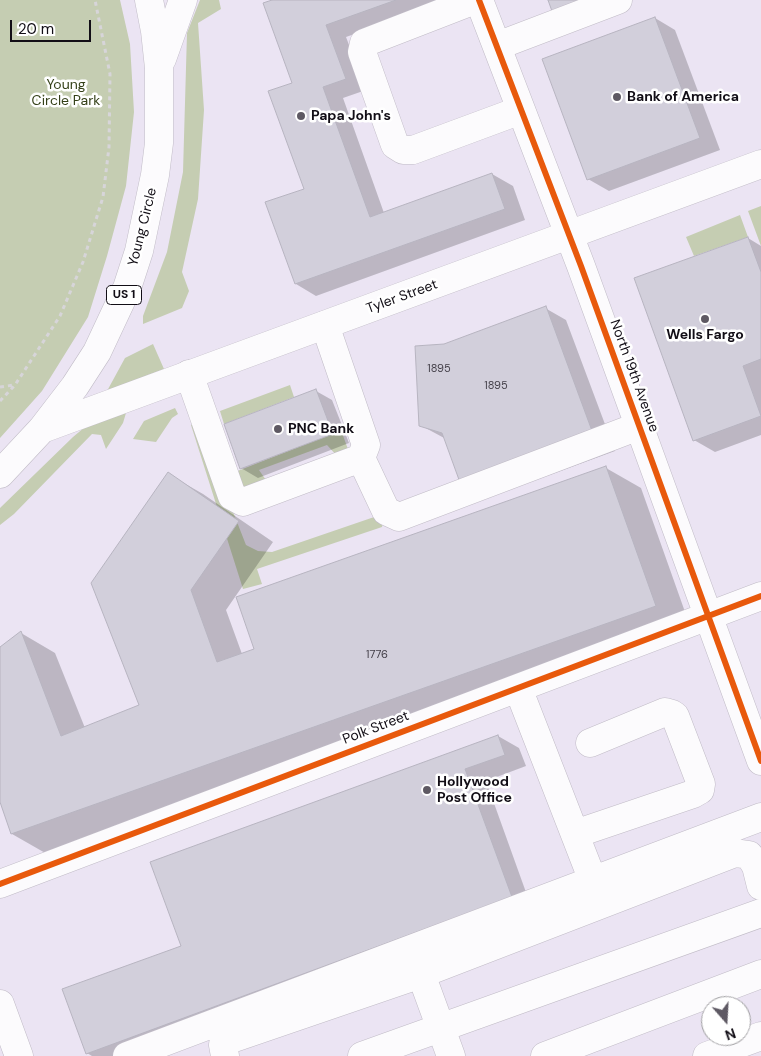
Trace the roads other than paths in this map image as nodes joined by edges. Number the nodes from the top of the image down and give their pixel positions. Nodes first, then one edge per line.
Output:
1 (148, 0) edge
2 (183, 0) edge
3 (477, 0) edge
4 (618, 0) edge
5 (497, 46) junction
6 (159, 68) junction
7 (521, 110) junction
8 (761, 164) edge
9 (569, 236) junction
10 (325, 325) junction
11 (189, 374) junction
12 (639, 426) junction
13 (42, 429) junction
14 (362, 458) junction
15 (0, 474) edge
16 (761, 596) edge
17 (708, 616) junction
18 (518, 688) junction
19 (590, 743) dead end
20 (761, 761) edge
21 (761, 817) edge
22 (575, 834) junction
23 (592, 880) junction
24 (0, 884) edge
25 (761, 886) edge
26 (761, 913) edge
27 (420, 974) junction
28 (761, 974) edge
29 (0, 1004) edge
30 (440, 1028) junction
31 (761, 1036) edge
32 (19, 1056) edge
33 (128, 1056) edge
34 (225, 1056) edge
35 (362, 1056) edge
36 (451, 1056) edge
37 (544, 1056) edge
38 (707, 1056) edge

1 - 6 street, Young Circle / US 1
2 - 6 street
3 - 5 street, North 19th Avenue
3 - 7 street
4 - 5 street
5 - 7 street, North 19th Avenue
6 - 13 street, Young Circle / US 1
7 - 9 street, North 19th Avenue
8 - 9 street, Tyler Street
9 - 10 street, Tyler Street
9 - 12 street, North 19th Avenue
10 - 11 street, Tyler Street
10 - 14 street
11 - 13 street, Tyler Street
11 - 14 street
12 - 14 street
12 - 17 street, North 19th Avenue
13 - 15 street, Young Circle / US 1
16 - 17 street, Polk Street
17 - 18 street, Polk Street
17 - 20 street, North 19th Avenue
18 - 22 street
18 - 24 street, Polk Street
19 - 22 street
21 - 23 street
22 - 23 street
23 - 33 street
25 - 27 street
26 - 30 street
27 - 30 street
27 - 34 street
28 - 37 street
29 - 32 street
30 - 35 street
30 - 36 street
31 - 38 street

